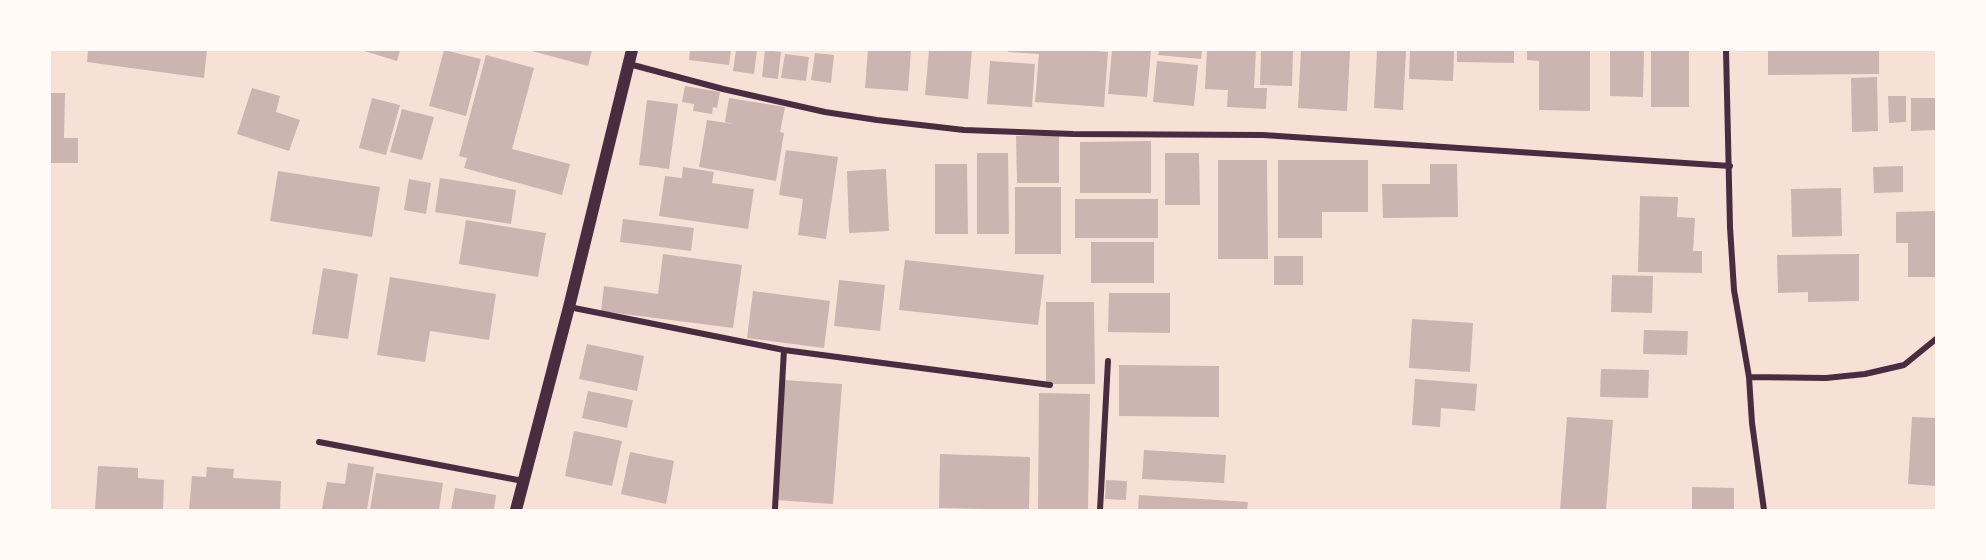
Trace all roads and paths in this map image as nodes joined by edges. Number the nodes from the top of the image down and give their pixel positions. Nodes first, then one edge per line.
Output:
1 (632, 50) edge
2 (1726, 50) edge
3 (629, 64) junction
4 (1730, 166) junction
5 (569, 307) junction
6 (1936, 339) edge
7 (784, 350) junction
8 (1108, 361) dead end
9 (1749, 378) junction
10 (1050, 385) dead end
11 (319, 442) dead end
12 (523, 481) junction
13 (775, 508) dead end
14 (516, 510) edge
15 (1100, 510) edge
16 (1764, 510) edge

1 - 3 main road
2 - 4 street
3 - 4 street
3 - 5 main road
4 - 9 street
5 - 7 street
5 - 12 main road
6 - 9 street
7 - 10 street
7 - 13 street
8 - 15 street
9 - 16 street
11 - 12 street
12 - 14 main road

